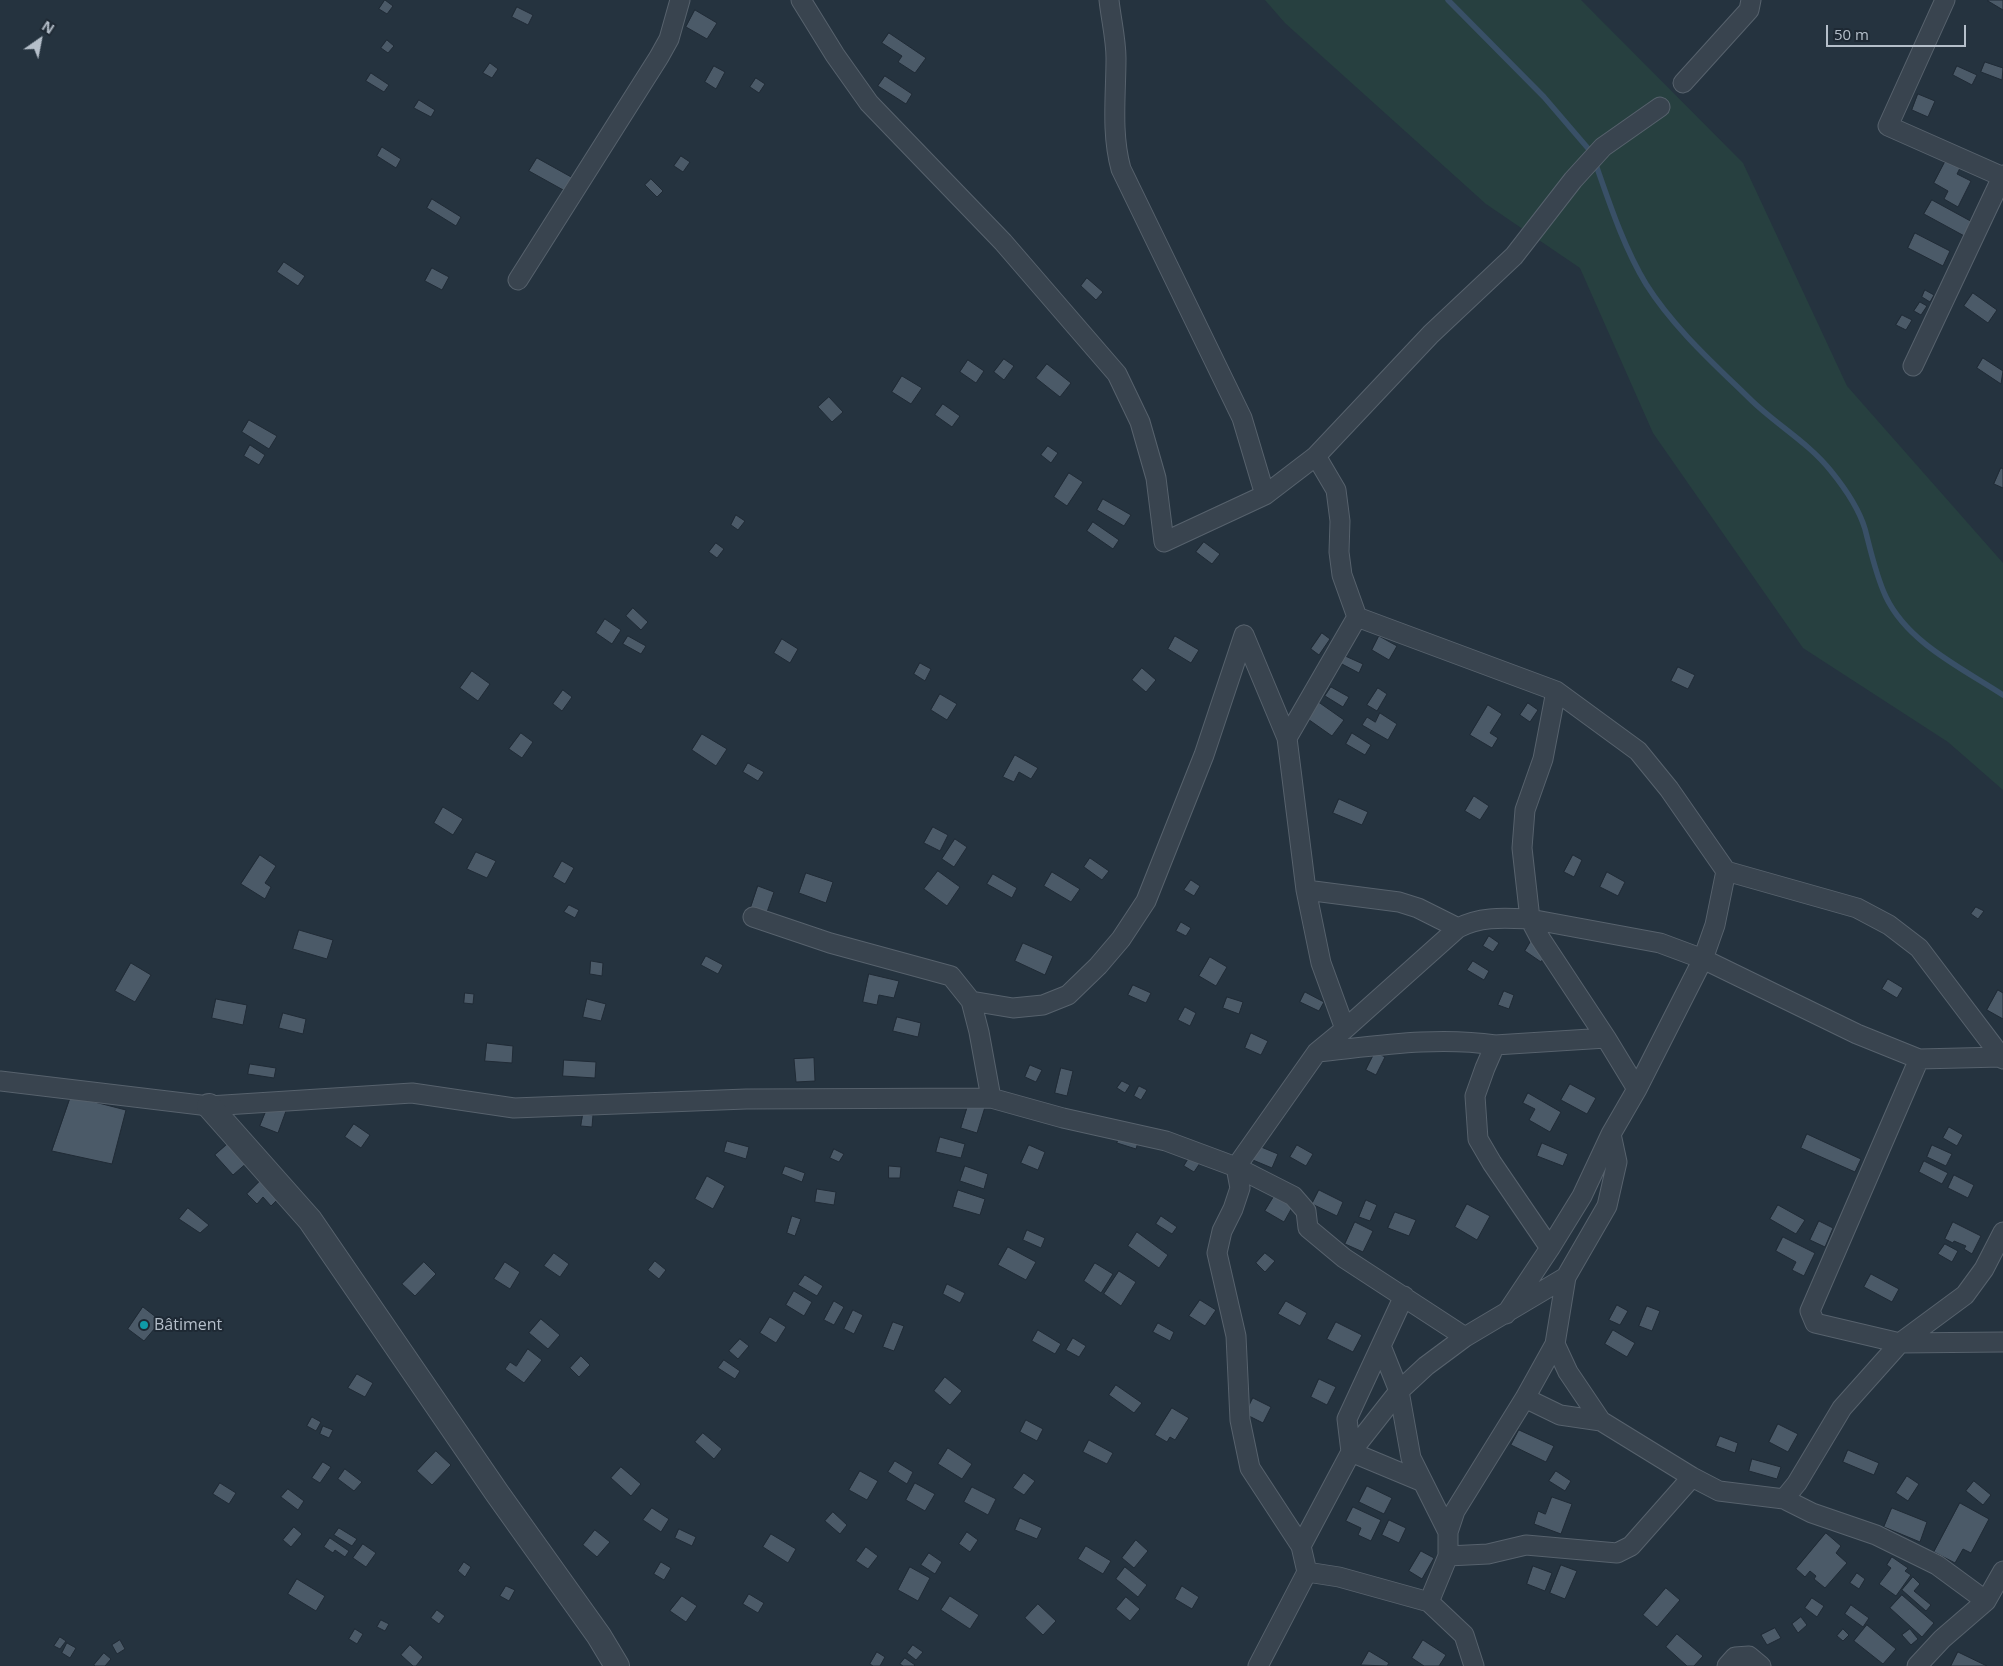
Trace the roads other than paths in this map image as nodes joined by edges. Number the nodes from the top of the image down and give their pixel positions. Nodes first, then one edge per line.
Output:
1 (680, 0) edge
2 (801, 0) edge
3 (1108, 0) edge
4 (1751, 0) edge
5 (1945, 0) edge
6 (1683, 82) dead end
7 (1660, 107) dead end
8 (2003, 176) edge
9 (518, 280) dead end
10 (1913, 366) dead end
11 (1316, 456) junction
12 (1265, 494) junction
13 (1358, 616) junction
14 (1556, 691) junction
15 (1287, 738) junction
16 (1726, 871) junction
17 (1306, 890) junction
18 (753, 917) dead end
19 (1530, 919) junction
20 (1458, 928) junction
21 (1703, 959) junction
22 (971, 1001) junction
23 (1345, 1029) junction
24 (1606, 1038) junction
25 (1495, 1045) junction
26 (1317, 1052) junction
27 (2002, 1058) edge
28 (1919, 1059) junction
29 (0, 1081) edge
30 (1637, 1089) junction
31 (991, 1098) junction
32 (209, 1106) junction
33 (1611, 1134) junction
34 (1236, 1167) junction
35 (2003, 1232) edge
36 (1550, 1248) junction
37 (1566, 1277) junction
38 (1404, 1296) junction
39 (1506, 1314) junction
40 (1465, 1337) junction
41 (2003, 1342) edge
42 (1900, 1343) junction
43 (1555, 1344) junction
44 (1381, 1346) junction
45 (1399, 1391) junction
46 (1525, 1398) junction
47 (1601, 1421) junction
48 (1350, 1452) junction
49 (1692, 1477) junction
50 (1423, 1482) junction
51 (1784, 1499) junction
52 (1448, 1532) junction
53 (1301, 1546) junction
54 (1448, 1556) junction
55 (2003, 1571) edge
56 (1307, 1572) junction
57 (1986, 1601) junction
58 (1429, 1602) junction
59 (617, 1666) edge
60 (1258, 1666) edge
61 (1474, 1666) edge
62 (1727, 1666) edge
63 (1761, 1666) edge
64 (1917, 1666) edge

1 - 9 street
2 - 12 street
3 - 12 street
4 - 6 street
5 - 8 street
7 - 11 street
8 - 10 street
11 - 12 street
11 - 13 street
13 - 14 street
13 - 15 street
14 - 16 street
14 - 19 street
15 - 17 street
15 - 22 street
16 - 21 street
16 - 27 street
17 - 20 street
17 - 23 street
18 - 22 street
19 - 20 street
19 - 21 street
19 - 24 street
20 - 23 street
21 - 28 street
21 - 30 street
22 - 31 street
23 - 26 street
24 - 25 street
24 - 30 street
25 - 26 street
25 - 36 street
26 - 34 street
27 - 28 street
28 - 42 street
29 - 32 street
30 - 33 street
31 - 32 street
31 - 34 street
32 - 59 street
33 - 36 street
33 - 37 street
34 - 38 street
34 - 53 street
35 - 42 street
36 - 39 street
37 - 39 street
37 - 43 street
38 - 40 street
38 - 44 street
39 - 40 street
40 - 45 street
41 - 42 street
42 - 51 street
43 - 46 street
43 - 47 street
44 - 45 street
44 - 48 street
45 - 48 street
45 - 50 street
46 - 47 street
46 - 52 street
47 - 49 street
48 - 50 street
48 - 53 street
49 - 51 street
49 - 54 street
50 - 52 street
51 - 57 street
52 - 54 street
53 - 56 street
54 - 58 street
55 - 57 street
56 - 58 street
56 - 60 street
57 - 64 street
58 - 61 street
62 - 63 street

